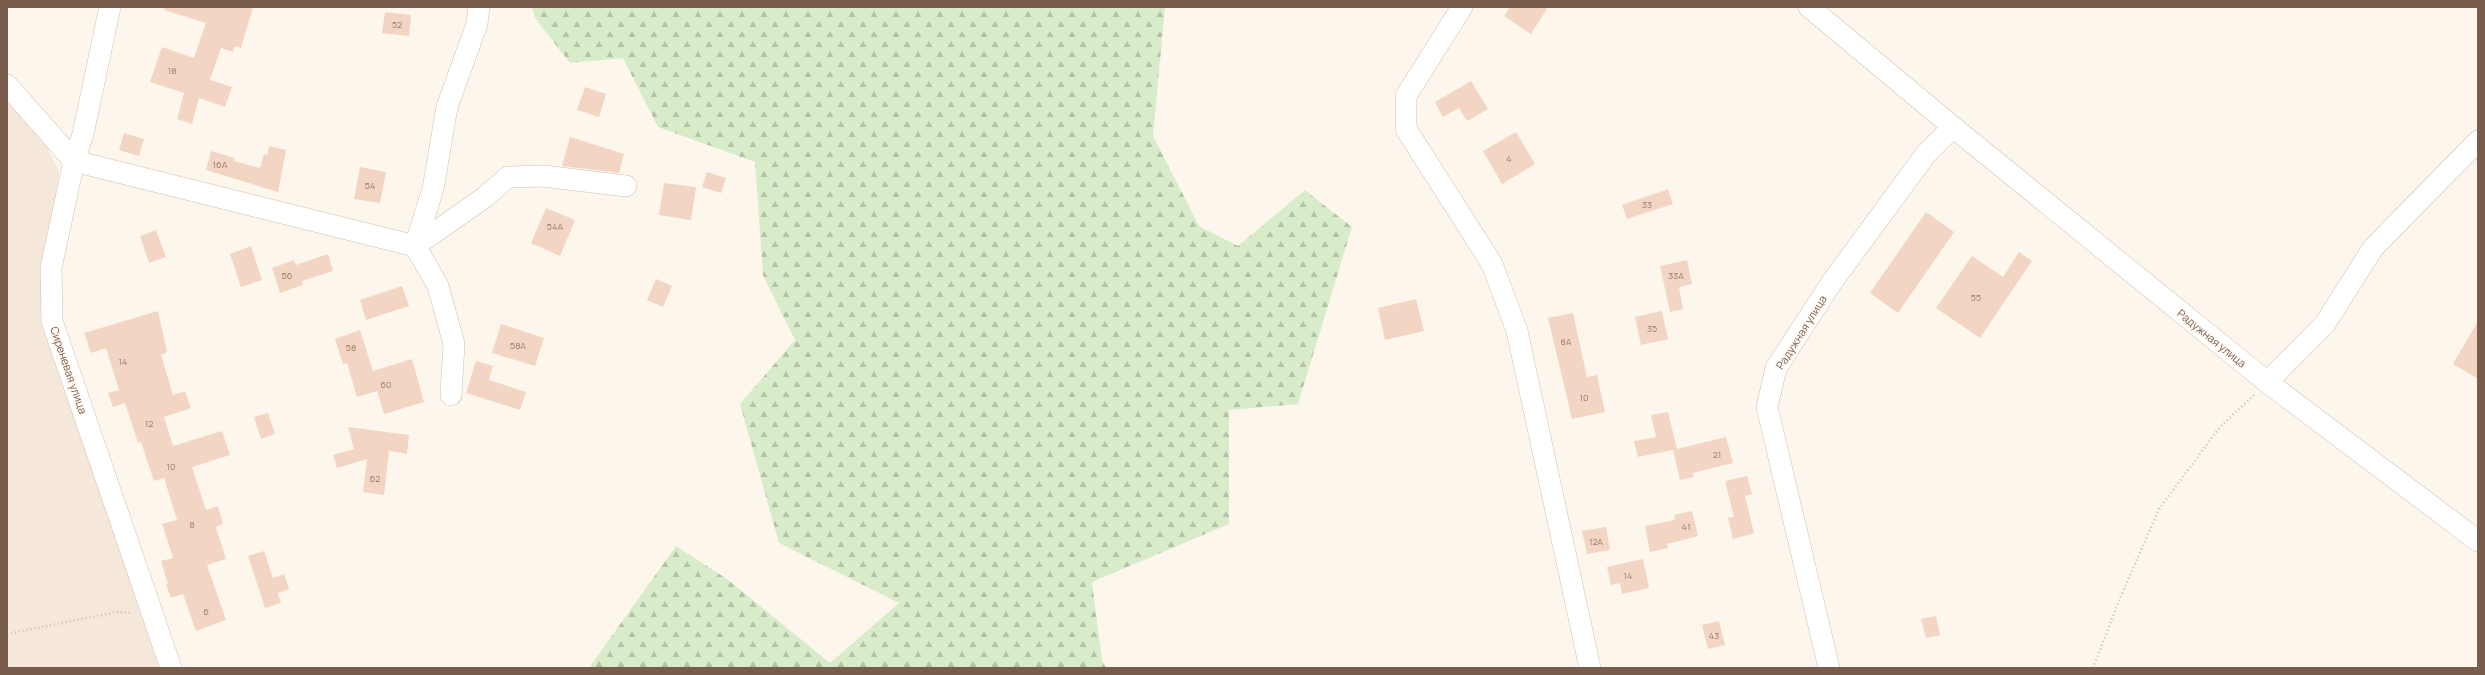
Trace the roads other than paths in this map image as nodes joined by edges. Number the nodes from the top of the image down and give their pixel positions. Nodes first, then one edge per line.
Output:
1 (110, 7) edge
2 (478, 7) edge
3 (1462, 7) edge
4 (1809, 7) edge
5 (7, 85) edge
6 (1952, 127) junction
7 (2478, 141) edge
8 (74, 161) junction
9 (626, 186) dead end
10 (416, 246) junction
11 (2267, 382) junction
12 (451, 395) dead end
13 (2478, 541) edge
14 (171, 668) edge
15 (1590, 668) edge
16 (1829, 668) edge

1 - 8 street, Сиреневая улица
2 - 10 street
3 - 15 street
4 - 6 street, Радужная улица
5 - 8 street
6 - 11 street, Радужная улица
6 - 16 street, Радужная улица
7 - 11 street
8 - 10 street
8 - 14 street, Сиреневая улица
9 - 10 street
10 - 12 street
11 - 13 street, Радужная улица

